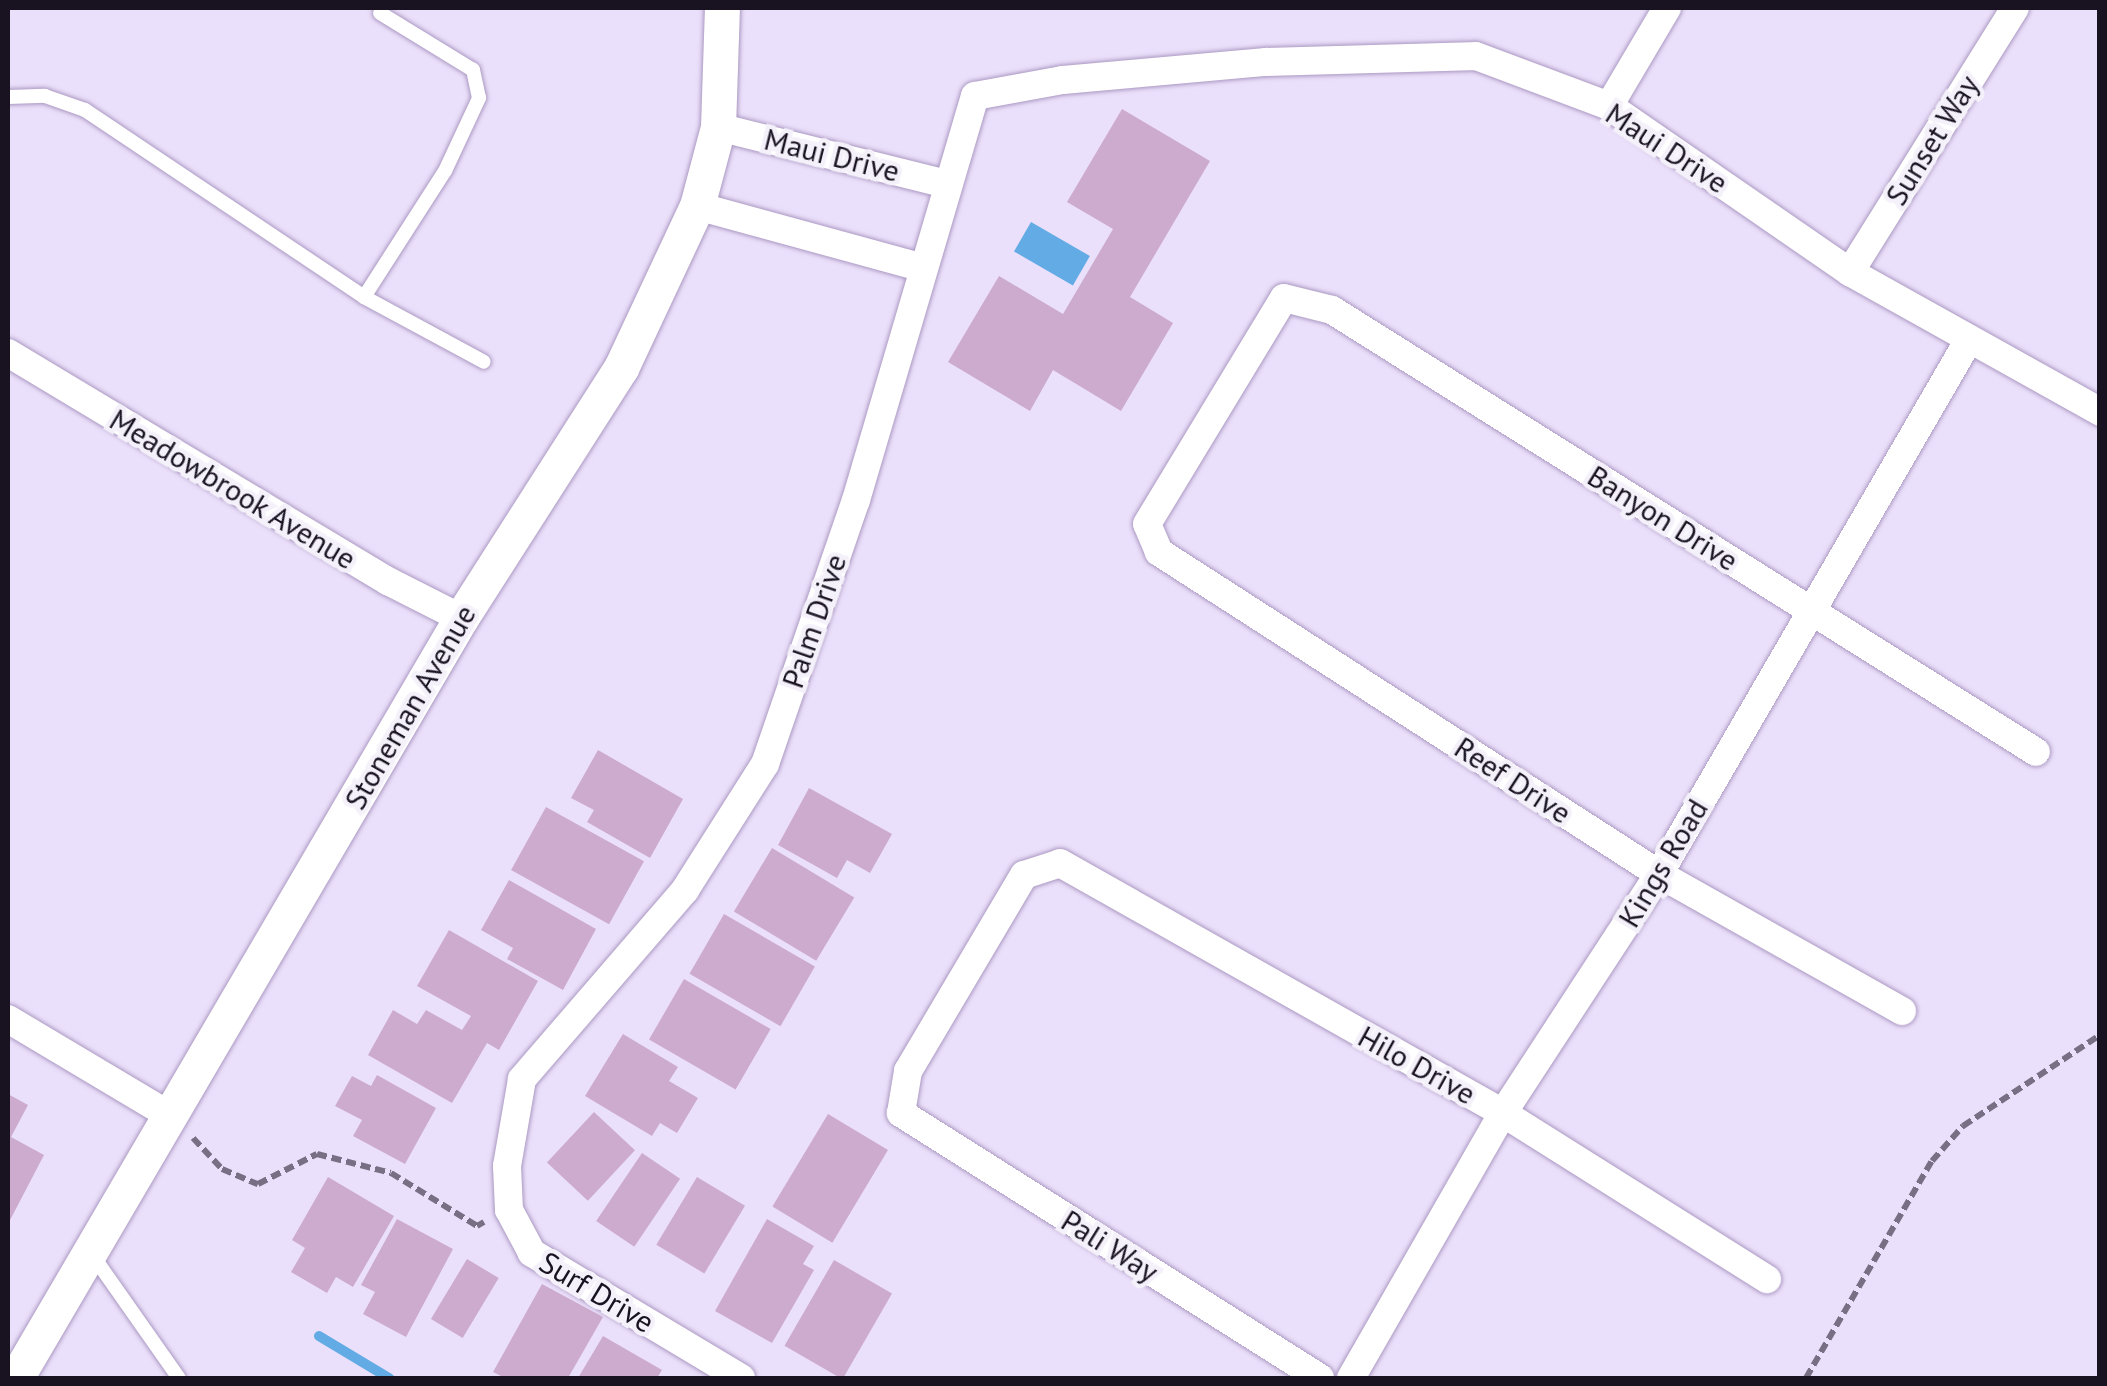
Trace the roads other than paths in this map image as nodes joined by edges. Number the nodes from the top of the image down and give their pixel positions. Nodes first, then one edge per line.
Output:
1 (722, 8) edge
2 (1667, 8) edge
3 (2015, 8) edge
4 (380, 13) dead end
5 (1063, 80) joint
6 (8, 97) edge
7 (1609, 106) junction
8 (718, 126) junction
9 (946, 184) junction
10 (696, 206) junction
11 (923, 268) junction
12 (1850, 272) junction
13 (364, 297) junction
14 (1284, 298) joint
15 (1967, 343) junction
16 (8, 353) edge
17 (484, 362) dead end
18 (2100, 412) edge
19 (1809, 610) junction
20 (462, 618) junction
21 (2036, 752) dead end
22 (1060, 863) joint
23 (1659, 874) junction
24 (1902, 1011) dead end
25 (8, 1020) edge
26 (1503, 1114) junction
27 (171, 1116) junction
28 (507, 1166) joint
29 (91, 1253) junction
30 (1767, 1279) dead end
31 (16, 1378) edge
32 (179, 1378) edge
33 (741, 1378) edge
34 (1320, 1378) edge
35 (1351, 1378) edge

1 - 8 street, Stoneman Avenue
2 - 7 street
3 - 12 street, Sunset Way
4 - 13 lane
5 - 7 street, Maui Drive
5 - 9 street, Palm Drive
6 - 13 lane
7 - 12 street, Maui Drive
8 - 9 street, Maui Drive
8 - 10 street, Stoneman Avenue
9 - 11 street, Palm Drive
10 - 11 street
10 - 20 street, Stoneman Avenue
11 - 28 street, Palm Drive
12 - 15 street, Maui Drive
13 - 17 lane
14 - 19 street, Banyon Drive
14 - 23 street, Reef Drive
15 - 18 street, Maui Drive
15 - 19 street, Kings Road
16 - 20 street, Meadowbrook Avenue
19 - 21 street, Banyon Drive
19 - 23 street, Kings Road
20 - 27 street, Stoneman Avenue
22 - 26 street, Hilo Drive
22 - 34 street, Pali Way
23 - 24 street, Reef Drive
23 - 26 street, Kings Road
25 - 27 street
26 - 30 street, Hilo Drive
26 - 35 street, Kings Road
27 - 29 street, Stoneman Avenue
28 - 33 street, Surf Drive
29 - 31 street, Stoneman Avenue
29 - 32 lane

